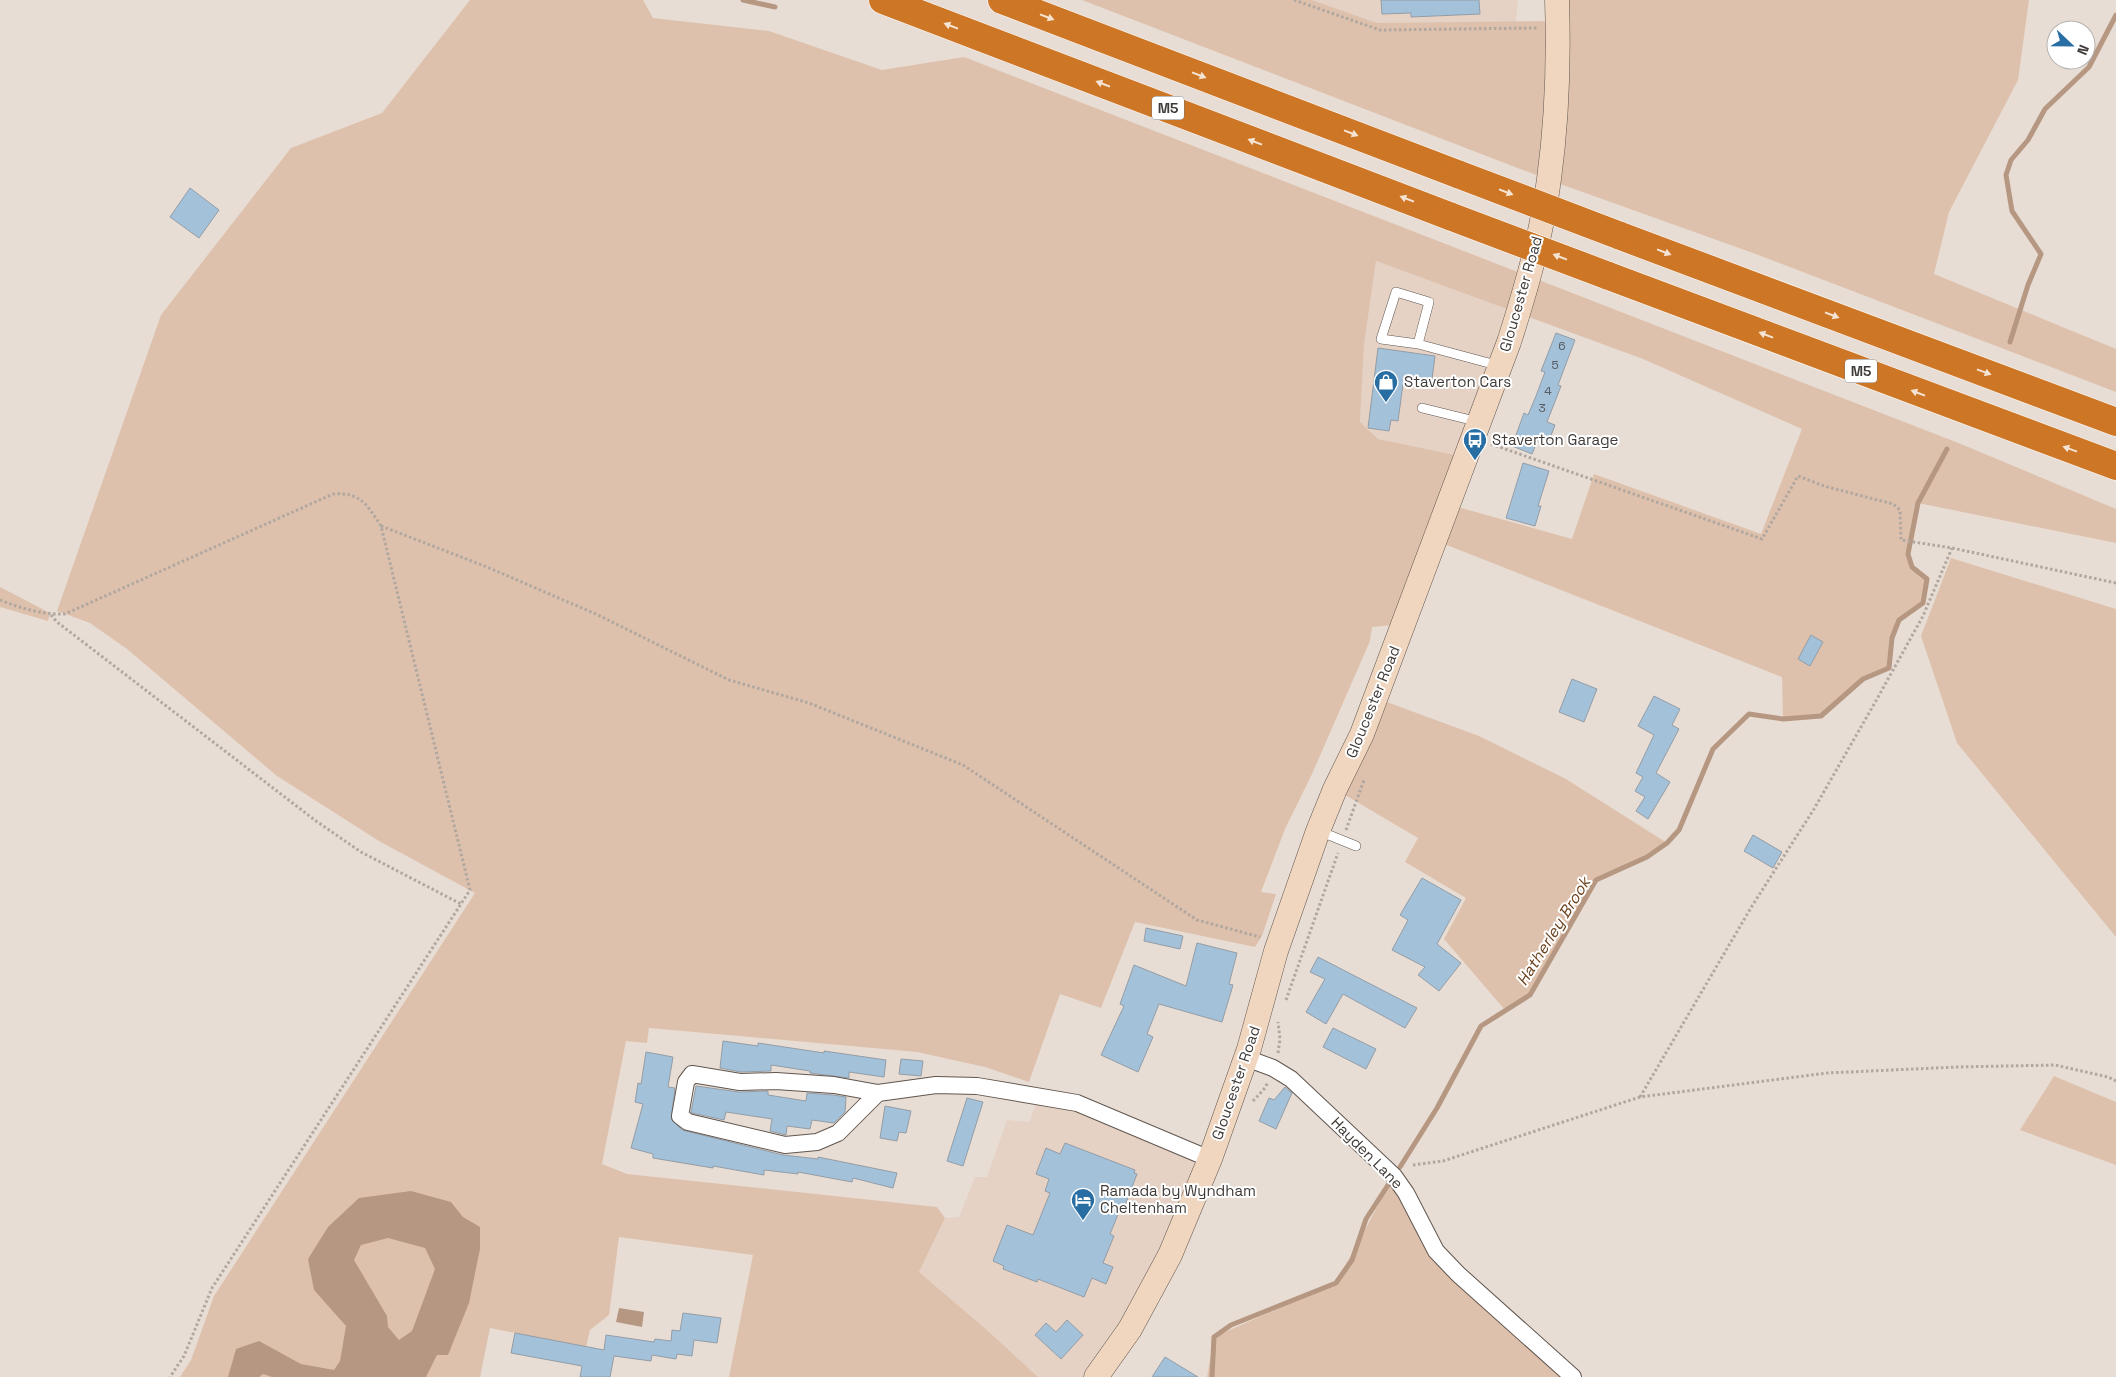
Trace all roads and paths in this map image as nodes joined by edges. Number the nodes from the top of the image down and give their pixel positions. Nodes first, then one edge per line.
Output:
1 (883, 0) edge
2 (1002, 0) edge
3 (1294, 0) edge
4 (1557, 0) edge
5 (1557, 28) junction
6 (1418, 344) junction
7 (1500, 366) junction
8 (1422, 408) dead end
9 (2116, 422) edge
10 (1476, 430) junction
11 (2116, 466) edge
12 (381, 526) junction
13 (1952, 548) junction
14 (2116, 583) edge
15 (0, 600) edge
16 (51, 615) junction
17 (1318, 831) junction
18 (1356, 846) dead end
19 (461, 904) junction
20 (1279, 942) junction
21 (1246, 1058) junction
22 (2116, 1081) edge
23 (878, 1093) junction
24 (1640, 1098) junction
25 (1210, 1159) junction
26 (1413, 1165) dead end
27 (170, 1377) edge
28 (1096, 1377) edge
29 (1573, 1377) edge

11 -> 1 highway, M5, bridge
2 -> 9 highway, bridge
3 - 5 path
4 - 5 main road, Gloucester Road
5 - 7 main road, Gloucester Road
6 - 6 lane
6 - 7 lane
7 - 10 main road, Gloucester Road
8 - 10 lane
10 - 13 path
10 - 17 main road, Gloucester Road
12 - 16 path
12 - 19 path
12 - 20 path
13 - 14 path
13 - 24 path
15 - 16 path
16 - 19 path
17 - 18 lane
17 - 20 main road, Gloucester Road
19 - 27 path
20 - 21 main road, Gloucester Road
21 - 25 main road, Gloucester Road
21 - 29 street, Hayden Lane
22 - 24 path
23 - 23 street
23 - 25 street
24 - 26 path
25 - 28 main road, Gloucester Road

